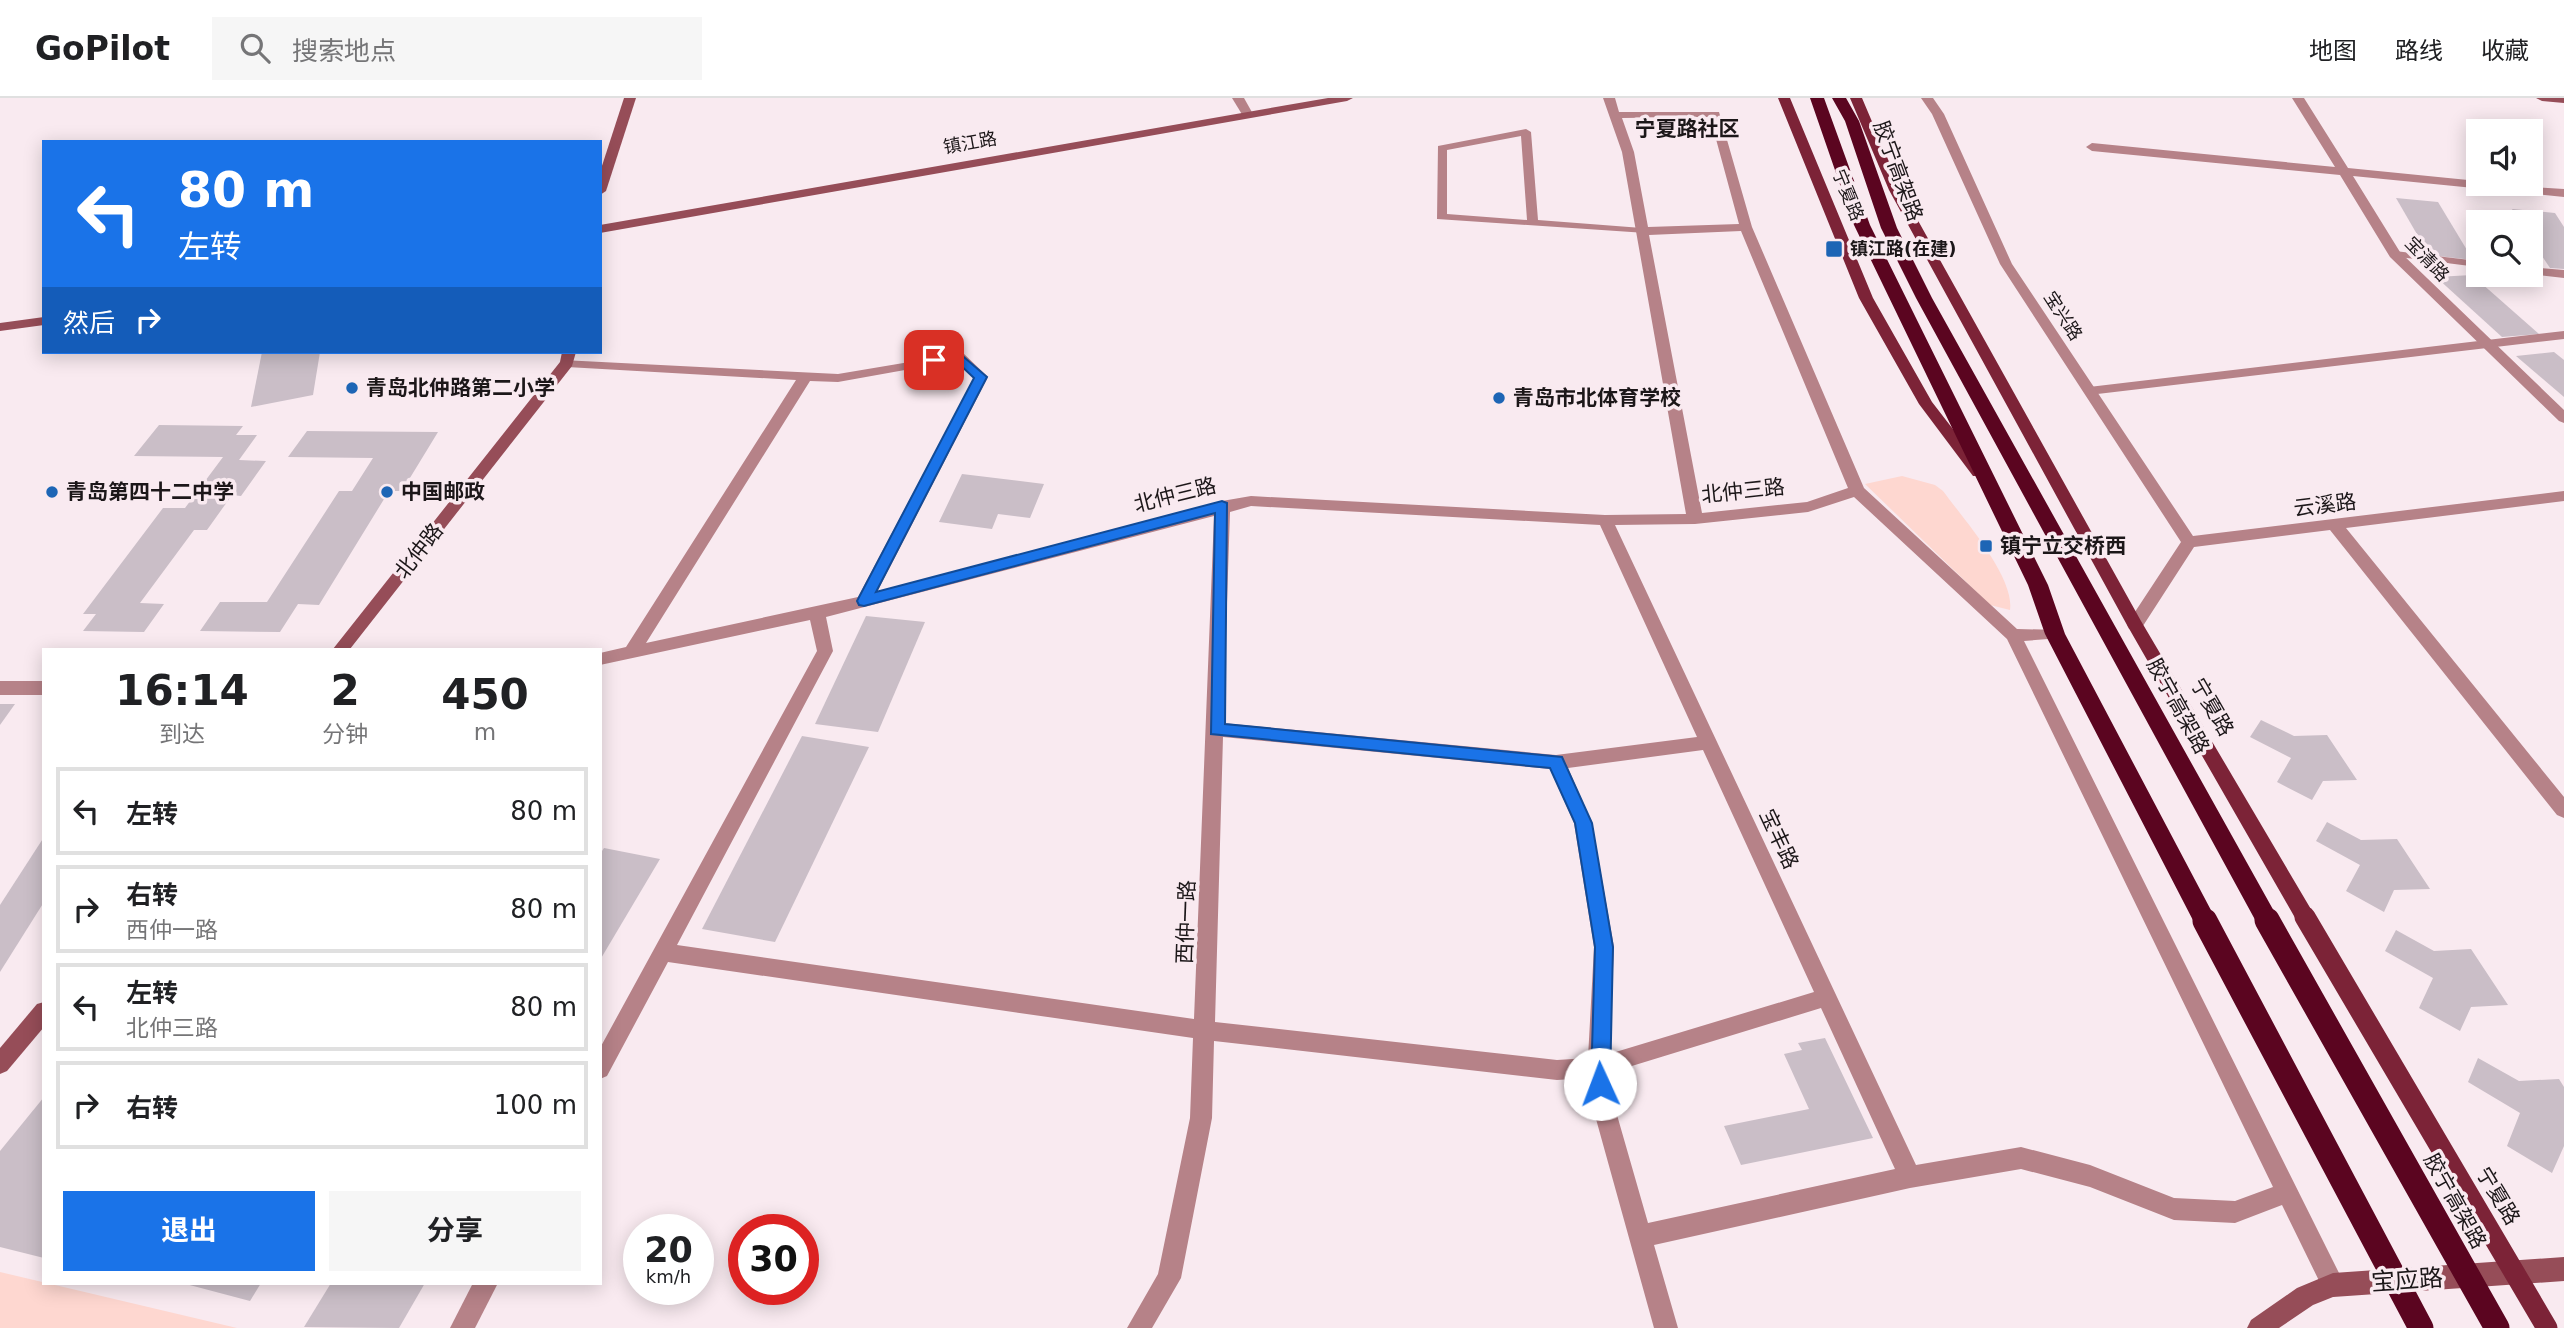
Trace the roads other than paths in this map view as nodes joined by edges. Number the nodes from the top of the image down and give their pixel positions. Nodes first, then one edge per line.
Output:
1 (630, 98) edge
2 (1238, 98) edge
3 (1347, 98) edge
4 (1784, 98) edge
5 (1817, 98) edge
6 (1839, 98) edge
7 (1856, 98) edge
8 (1927, 98) edge
9 (2298, 98) edge
10 (2542, 98) edge
11 (2564, 100) edge
12 (1612, 106) edge
13 (1247, 114) junction
14 (2092, 148) dead end
15 (2342, 171) junction
16 (602, 185) edge
17 (2564, 193) edge
18 (1533, 223) junction
19 (1746, 227) junction
20 (602, 229) edge
21 (1642, 231) junction
22 (2395, 254) junction
23 (2466, 263) edge
24 (2543, 272) edge
25 (2564, 274) edge
26 (42, 321) edge
27 (0, 327) edge
28 (2564, 335) edge
29 (2487, 343) junction
30 (568, 358) edge
31 (806, 376) junction
32 (2089, 391) junction
33 (2564, 418) edge
34 (1987, 483) junction
35 (1857, 491) junction
36 (2564, 496) edge
37 (1222, 506) junction
38 (1695, 519) junction
39 (1605, 520) junction
40 (2335, 525) junction
41 (2189, 542) junction
42 (864, 601) junction
43 (817, 613) junction
44 (2135, 625) junction
45 (2055, 634) junction
46 (2013, 635) junction
47 (342, 648) edge
48 (631, 653) junction
49 (602, 659) edge
50 (0, 688) edge
51 (42, 688) edge
52 (1217, 729) junction
53 (1709, 742) junction
54 (1556, 762) junction
55 (2564, 810) edge
56 (663, 952) junction
57 (1827, 997) junction
58 (42, 1013) edge
59 (1204, 1030) junction
60 (0, 1064) edge
61 (602, 1065) edge
62 (1598, 1067) junction
63 (1910, 1177) junction
64 (2288, 1192) junction
65 (1641, 1236) junction
66 (2564, 1269) edge
67 (485, 1285) edge
68 (2333, 1285) junction
69 (462, 1328) edge
70 (1139, 1328) edge
71 (1666, 1328) edge
72 (2259, 1328) edge
73 (2421, 1328) edge
74 (2497, 1328) edge
75 (2547, 1328) edge

1 - 16 street
2 - 13 street
3 - 13 street, 镇江路
4 - 34 main road, 宁夏路
5 - 34 highway
6 - 74 highway, 胶宁高架路, bridge
7 - 44 main road, 宁夏路
8 - 32 street, 宝兴路
9 - 15 street, 宝清路
10 - 11 street
12 - 19 street
12 - 21 street
13 - 20 street, 镇江路
14 - 15 street
15 - 17 street
15 - 22 street, 宝清路
18 - 18 lane
18 - 21 lane
19 - 21 street
19 - 35 street
21 - 38 street
22 - 23 lane
22 - 29 street, 宝清路
24 - 25 lane
26 - 27 street
28 - 29 lane
29 - 32 lane
29 - 33 street, 宝清路
30 - 31 street
30 - 47 street, 北仲路
31 - 42 street
31 - 48 street
32 - 41 street, 宝兴路
34 - 45 highway
35 - 38 street, 北仲三路
35 - 46 street
36 - 40 street, 云溪路
37 - 39 street, 北仲三路
37 - 42 street, 北仲三路
37 - 52 street, 西仲一路
38 - 39 street, 北仲三路
39 - 53 street, 宝丰路
40 - 41 street, 云溪路
40 - 55 street
41 - 44 street
42 - 43 street, 北仲三路
43 - 48 street, 北仲三路
43 - 56 street
44 - 75 main road, 宁夏路, bridge
45 - 46 street
45 - 73 highway, bridge
46 - 64 street
48 - 49 street, 北仲三路
50 - 51 street
52 - 54 street
52 - 59 street, 西仲一路
53 - 54 street
53 - 57 street, 宝丰路
54 - 62 street
56 - 59 street
56 - 61 street
57 - 62 street
57 - 63 street, 宝丰路
58 - 60 street
59 - 62 street
59 - 70 street, 西仲一路
62 - 65 street
63 - 64 street
63 - 65 street
64 - 68 street
65 - 71 street
66 - 68 street, 宝应路
67 - 69 street
68 - 72 street, 宝应路

